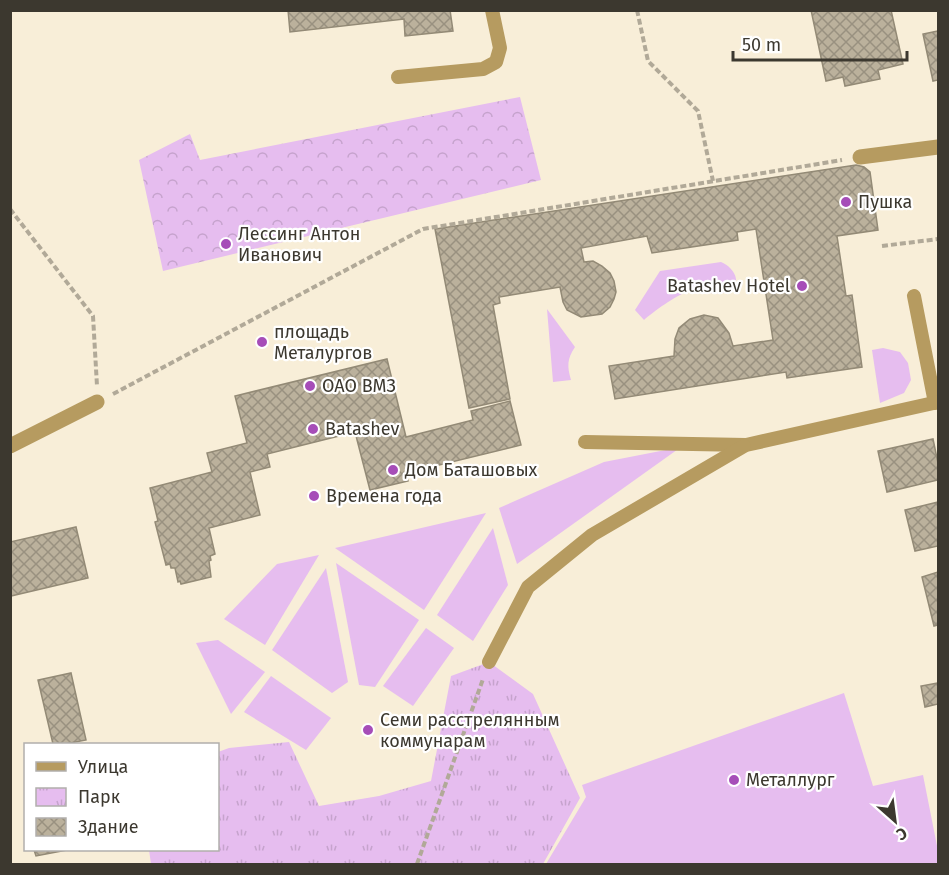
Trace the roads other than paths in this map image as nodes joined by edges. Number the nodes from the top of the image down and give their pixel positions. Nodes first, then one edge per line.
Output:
1 (492, 10) edge
2 (398, 77) dead end
3 (939, 147) edge
4 (860, 157) road end
5 (915, 296) dead end
6 (98, 402) road end
7 (937, 402) edge
8 (585, 442) dead end
9 (746, 444) junction
10 (10, 446) edge
11 (489, 662) road end

1 - 2 lane
3 - 4 street
5 - 7 lane
6 - 10 street
7 - 9 lane
8 - 9 lane
9 - 11 lane

